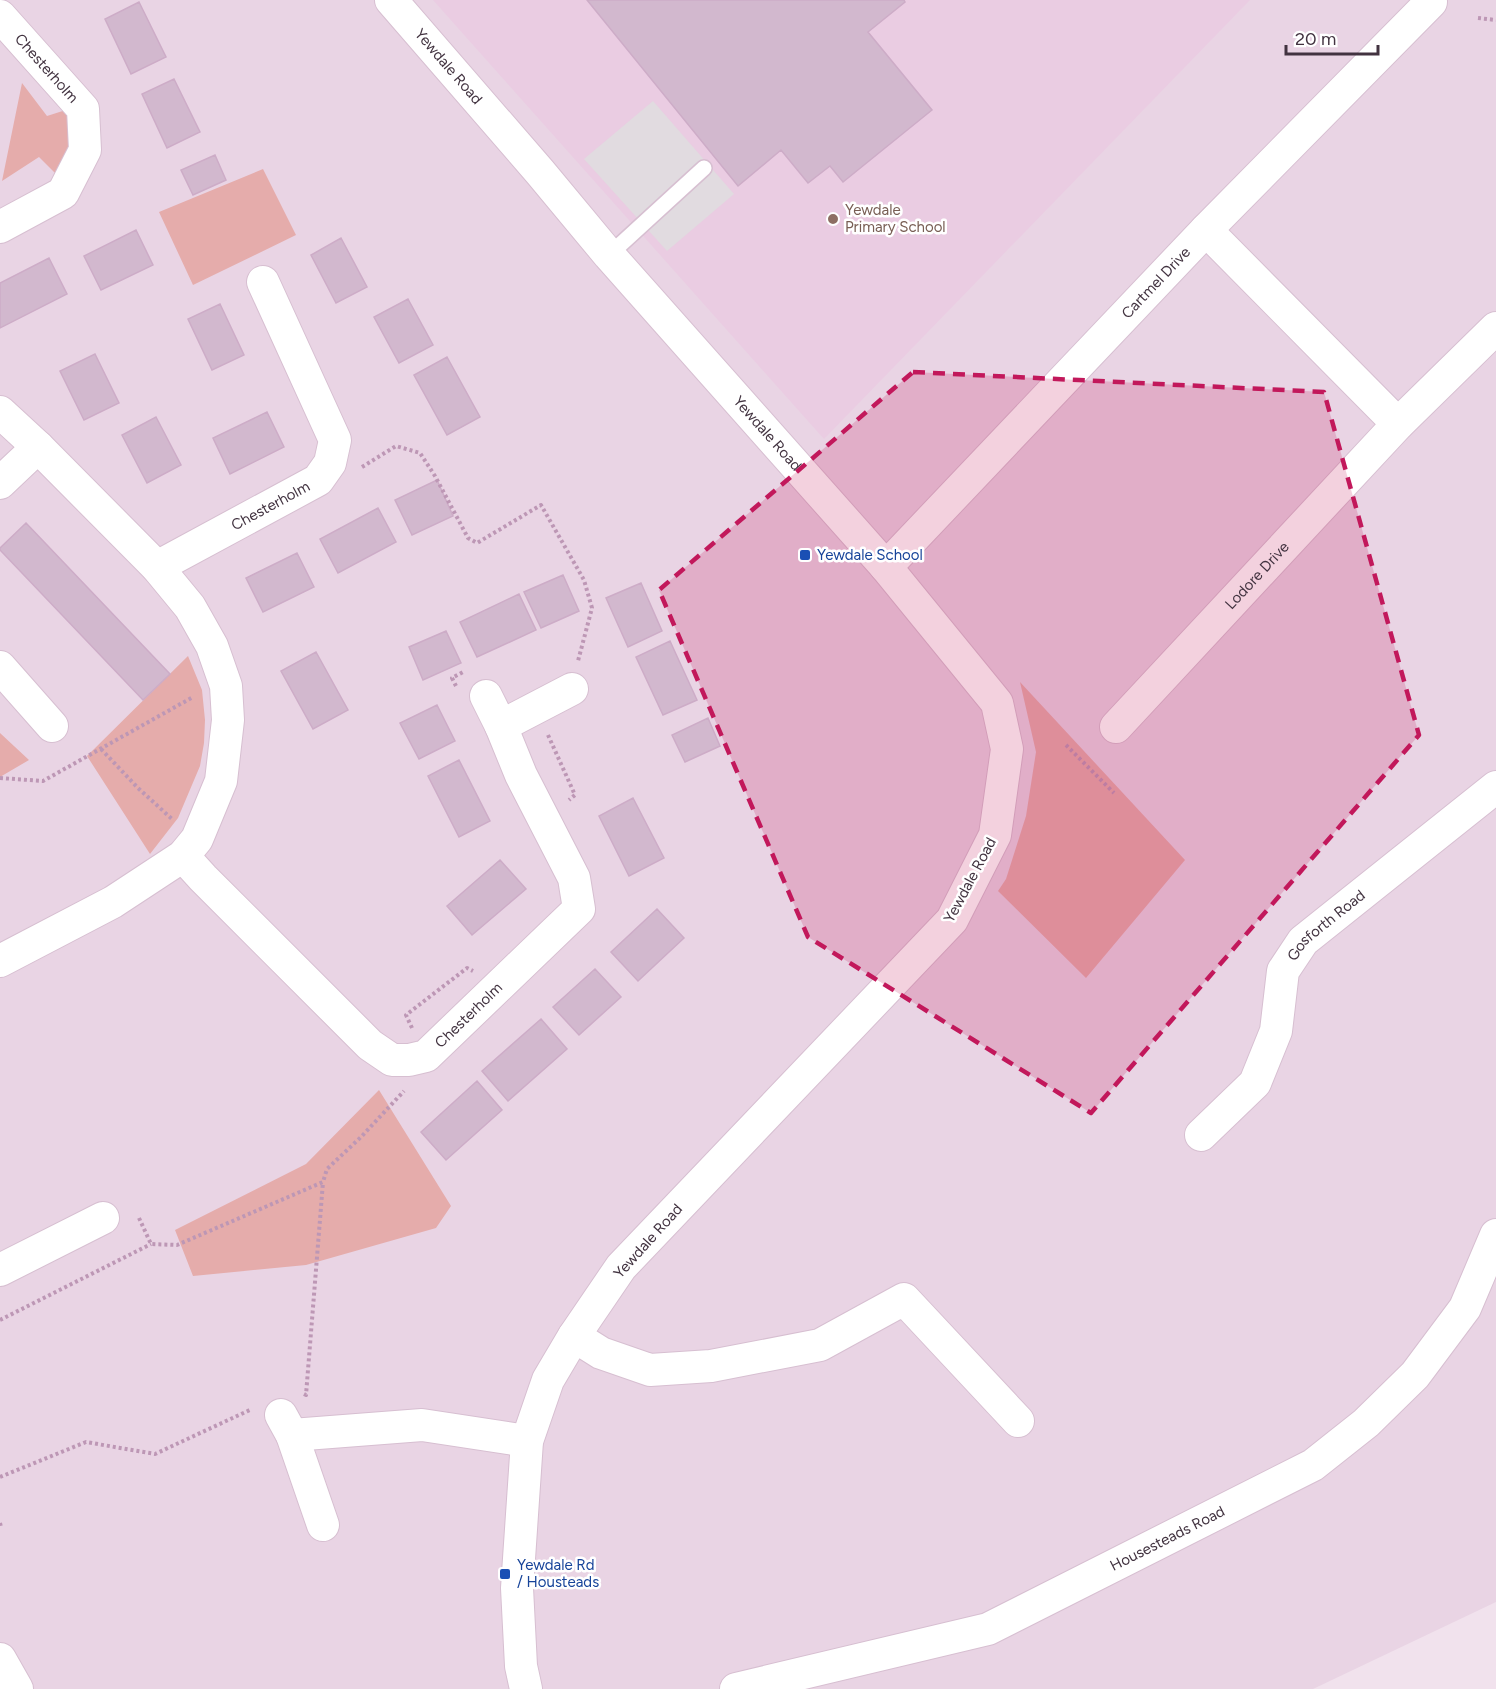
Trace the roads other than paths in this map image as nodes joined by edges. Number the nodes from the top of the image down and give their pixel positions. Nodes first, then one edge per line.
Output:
1 (391, 0) edge
2 (1431, 3) dead end
3 (0, 16) edge
4 (704, 168) dead end
5 (0, 227) edge
6 (1206, 230) junction
7 (609, 255) junction
8 (263, 282) dead end
9 (1496, 328) edge
10 (0, 412) edge
11 (1398, 424) junction
12 (38, 447) junction
13 (0, 483) edge
14 (157, 567) junction
15 (886, 567) junction
16 (0, 668) edge
17 (574, 677) road end
18 (472, 692) road end
19 (52, 726) dead end
20 (501, 726) junction
21 (1116, 727) dead end
22 (1496, 787) edge
23 (183, 856) junction
24 (0, 961) edge
25 (1201, 1135) dead end
26 (103, 1218) dead end
27 (1496, 1235) edge
28 (0, 1270) edge
29 (574, 1336) junction
30 (1018, 1421) dead end
31 (527, 1441) junction
32 (323, 1525) dead end
33 (0, 1659) edge
34 (17, 1689) edge
35 (526, 1689) edge
36 (736, 1689) edge

1 - 7 street, Yewdale Road
2 - 6 street, Cartmel Drive
3 - 5 street, Chesterholm
4 - 7 lane
6 - 11 street
6 - 15 street, Cartmel Drive
7 - 15 street, Yewdale Road
8 - 14 street, Chesterholm
9 - 11 street, Lodore Drive
10 - 12 street
11 - 21 street, Lodore Drive
12 - 13 street
12 - 14 street
14 - 23 street
15 - 29 street, Yewdale Road
16 - 19 street
17 - 20 street
18 - 20 street, Chesterholm
20 - 23 street, Chesterholm
22 - 25 street, Gosforth Road
23 - 24 street
26 - 28 street
27 - 36 street, Housesteads Road
29 - 30 street
29 - 31 street, Yewdale Road
31 - 32 street
31 - 35 street, Yewdale Road
33 - 34 street

